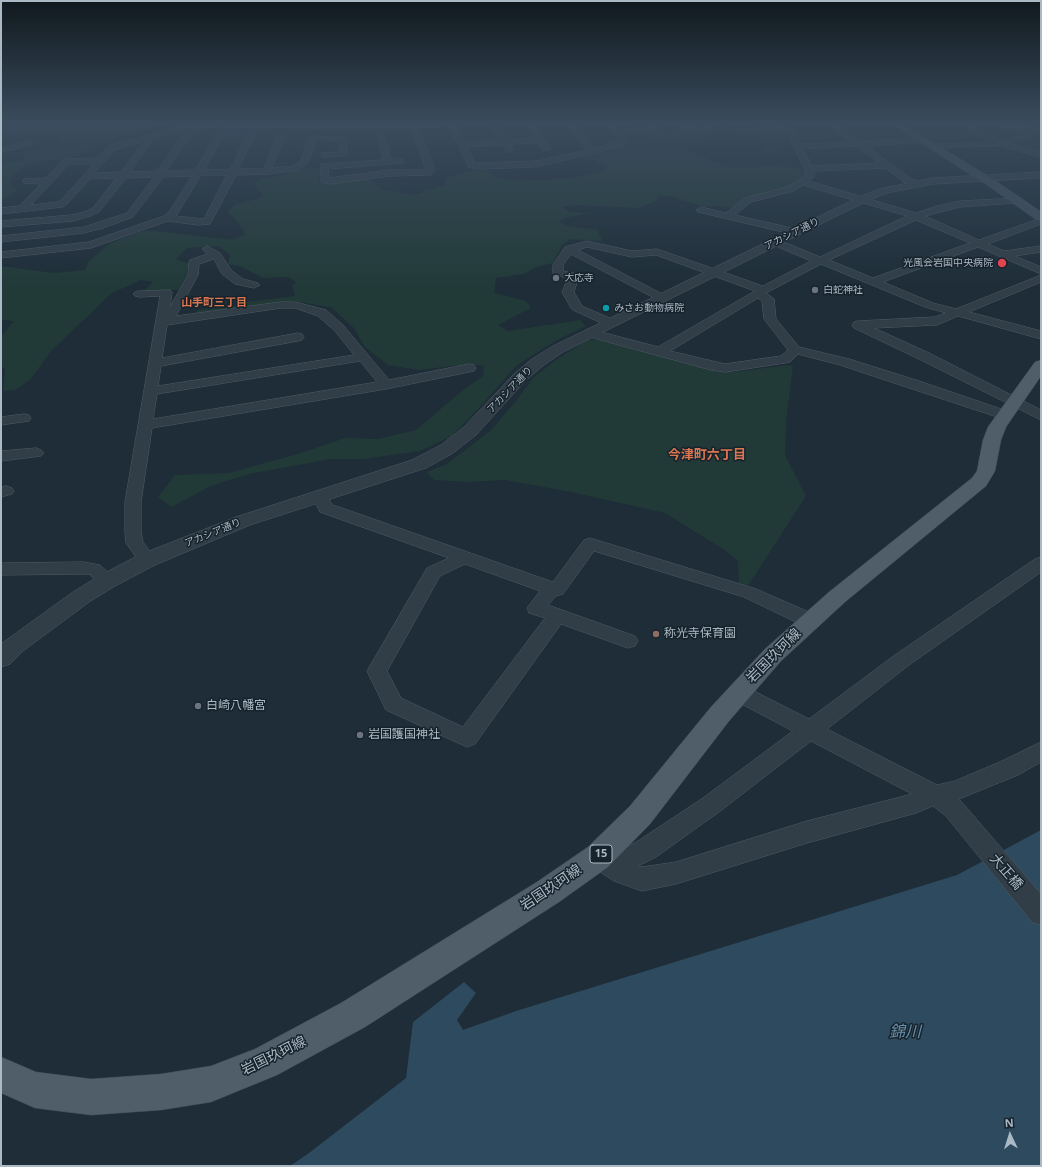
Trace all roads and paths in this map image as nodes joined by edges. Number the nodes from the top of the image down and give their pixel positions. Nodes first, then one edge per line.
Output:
1 (85, 179) edge
2 (120, 179) edge
3 (157, 179) edge
4 (194, 179) edge
5 (230, 179) edge
6 (325, 179) edge
7 (335, 179) edge
8 (392, 179) edge
9 (806, 179) edge
10 (906, 179) edge
11 (971, 179) edge
12 (984, 179) edge
13 (28, 181) dead end
14 (49, 181) joint
15 (413, 182) dead end
16 (802, 182) junction
17 (916, 184) junction
18 (861, 200) junction
19 (1016, 200) junction
20 (59, 205) junction
21 (22, 209) junction
22 (701, 210) dead end
23 (1, 211) edge
24 (87, 214) junction
25 (728, 216) junction
26 (916, 216) junction
27 (1041, 217) edge
28 (167, 218) junction
29 (1041, 221) edge
30 (112, 222) junction
31 (1, 224) edge
32 (133, 229) junction
33 (796, 232) junction
34 (1, 239) edge
35 (775, 242) junction
36 (977, 243) junction
37 (569, 249) junction
38 (1041, 249) edge
39 (1003, 254) junction
40 (1, 255) edge
41 (819, 261) junction
42 (1041, 271) edge
43 (713, 272) junction
44 (1041, 278) edge
45 (873, 282) junction
46 (254, 285) dead end
47 (762, 292) junction
48 (139, 294) dead end
49 (662, 298) junction
50 (955, 313) junction
51 (164, 321) junction
52 (610, 323) junction
53 (590, 333) junction
54 (1041, 335) edge
55 (298, 337) dead end
56 (794, 350) junction
57 (659, 352) junction
58 (363, 357) junction
59 (154, 363) junction
60 (1041, 365) edge
61 (469, 368) dead end
62 (386, 385) junction
63 (150, 392) junction
64 (1010, 409) junction
65 (1041, 416) edge
66 (24, 418) dead end
67 (1, 421) edge
68 (145, 425) junction
69 (36, 453) dead end
70 (1, 456) edge
71 (320, 496) junction
72 (462, 557) junction
73 (147, 560) junction
74 (1041, 563) edge
75 (1, 569) edge
76 (107, 581) junction
77 (552, 588) junction
78 (557, 616) junction
79 (810, 621) junction
80 (628, 641) dead end
81 (1, 658) edge
82 (739, 692) junction
83 (809, 729) junction
84 (1041, 751) edge
85 (935, 795) junction
86 (606, 862) junction
87 (1041, 913) edge
88 (1, 1075) edge

1 - 20 street
2 - 24 street
3 - 30 street
4 - 28 street
5 - 28 street
6 - 7 street
8 - 15 street
9 - 16 street
10 - 17 street
11 - 17 street, アカシア通り
12 - 19 main road
13 - 14 street
14 - 21 street
16 - 18 street
16 - 25 street
17 - 18 street, アカシア通り
18 - 26 street
18 - 33 street, アカシア通り
19 - 26 street
19 - 27 main road
20 - 21 street
20 - 24 street
21 - 23 street
22 - 25 street
24 - 30 street
24 - 31 street
25 - 33 street
26 - 36 street
26 - 41 street
28 - 32 street
29 - 36 street
30 - 32 street
30 - 34 street
32 - 40 street
33 - 35 street, アカシア通り
35 - 41 street
35 - 43 street, アカシア通り
36 - 39 street
36 - 45 street
37 - 43 street
37 - 49 street
37 - 52 street
38 - 39 street
39 - 42 street
41 - 45 street
41 - 47 street
43 - 47 street
43 - 49 street, アカシア通り
44 - 50 street
45 - 50 street
46 - 51 street
47 - 56 street
47 - 57 street
48 - 51 street
49 - 52 street, アカシア通り
50 - 54 street
50 - 64 street
51 - 58 street
51 - 59 street
52 - 53 street, アカシア通り
53 - 57 street
53 - 71 street, アカシア通り
55 - 59 street
56 - 57 street
56 - 64 street
58 - 62 street
58 - 63 street
59 - 63 street
60 - 64 main road, 岩国玖珂線 / 15
61 - 62 street
62 - 68 street
63 - 68 street
64 - 65 street
64 - 79 main road, 岩国玖珂線 / 15
66 - 67 street
68 - 73 street
69 - 70 street
71 - 72 street
71 - 73 street, アカシア通り
72 - 77 street
72 - 78 street
73 - 76 street, アカシア通り
74 - 83 street
75 - 76 street
76 - 81 street, アカシア通り
77 - 78 street
77 - 79 street
78 - 80 street
79 - 82 main road, 岩国玖珂線 / 15
82 - 83 street, 大正橋
82 - 86 main road, 岩国玖珂線 / 15
83 - 85 street, 大正橋
83 - 86 street
84 - 85 street
85 - 86 street
85 - 87 street, 大正橋
86 - 88 main road, 岩国玖珂線 / 15

